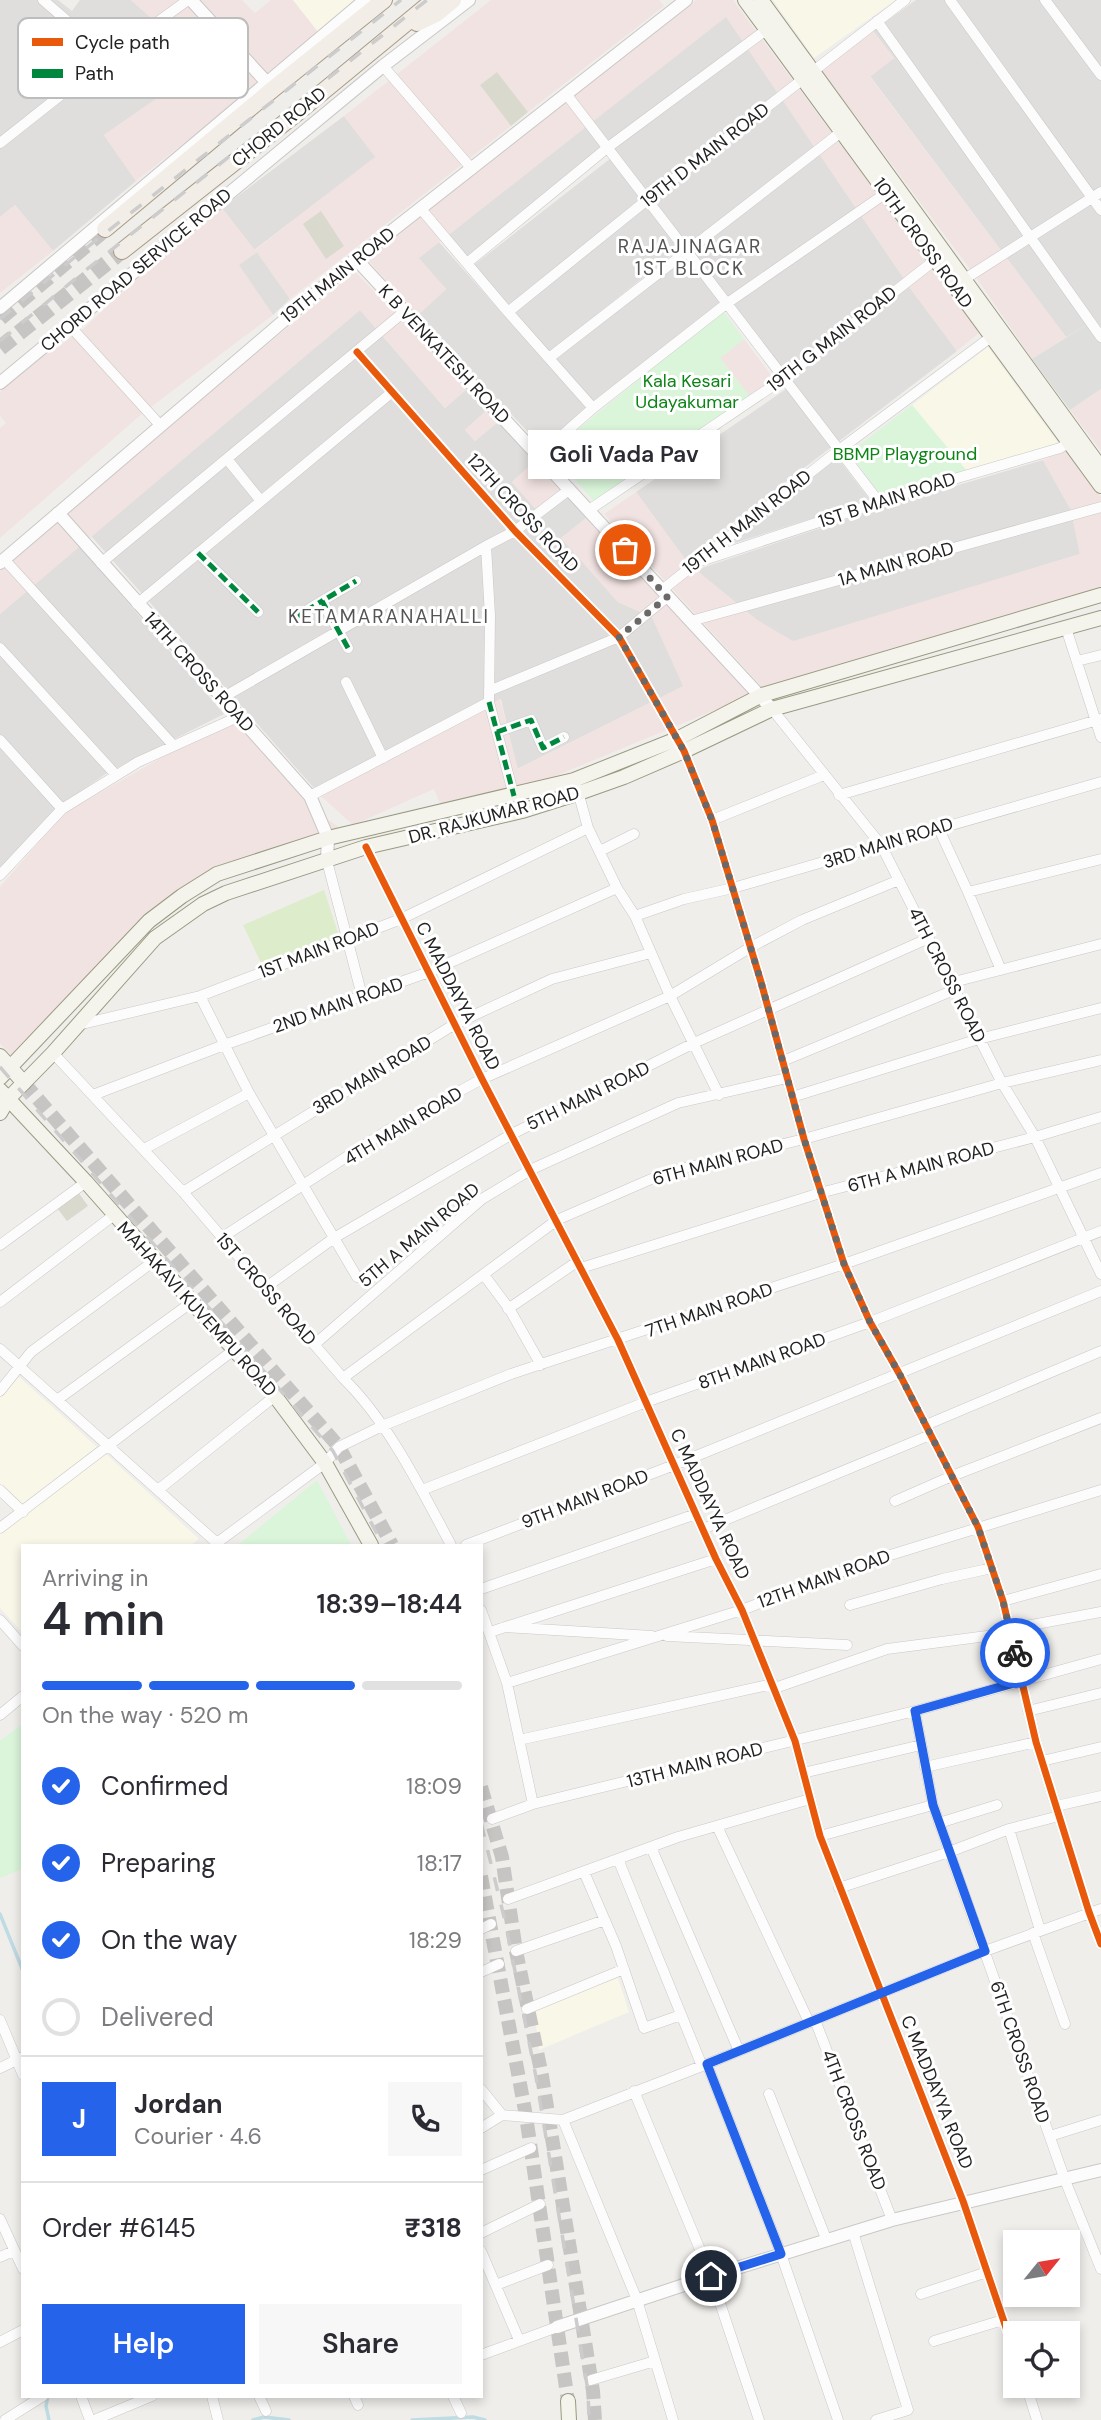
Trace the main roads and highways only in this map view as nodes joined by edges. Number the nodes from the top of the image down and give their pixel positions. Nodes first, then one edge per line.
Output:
1 (384, 0) edge
2 (434, 0) edge
3 (453, 0) edge
4 (745, 0) edge
5 (761, 0) edge
6 (401, 27) junction
7 (808, 75) junction
8 (105, 229) tunnel mouth
9 (122, 251) tunnel mouth
10 (959, 282) junction
11 (1074, 439) junction
12 (1101, 468) edge
13 (1101, 486) edge
14 (1101, 595) edge
15 (1101, 618) edge
16 (681, 745) junction
17 (576, 787) junction
18 (514, 796) junction
19 (522, 811) junction
20 (3, 1067) edge
21 (24, 1083) junction
22 (4, 1095) edge
23 (0, 1113) edge
24 (370, 1544) edge
25 (568, 2401) tunnel mouth
26 (569, 2420) edge

1 - 8 main road, CHORD ROAD
2 - 6 main road, CHORD ROAD
3 - 6 main road
4 - 7 main road, 10TH CROSS ROAD
5 - 7 main road, 10TH CROSS ROAD
6 - 9 main road, CHORD ROAD
7 - 10 main road, 10TH CROSS ROAD
7 - 10 main road, 10TH CROSS ROAD
10 - 11 main road, 10TH CROSS ROAD
11 - 12 main road, 10TH CROSS ROAD
11 - 13 main road, 10TH CROSS ROAD
14 - 16 main road, DR. RAJKUMAR ROAD
15 - 16 main road, DR. RAJKUMAR ROAD
16 - 17 main road, DR. RAJKUMAR ROAD
17 - 18 main road, DR. RAJKUMAR ROAD
17 - 19 main road, DR. RAJKUMAR ROAD
18 - 19 main road
18 - 20 main road, DR. RAJKUMAR ROAD
19 - 21 main road, DR. RAJKUMAR ROAD
20 - 21 main road
21 - 22 main road, DR. RAJKUMAR ROAD
22 - 23 main road, DR. RAJKUMAR ROAD
22 - 24 main road, MAHAKAVI KUVEMPU ROAD
25 - 26 main road

